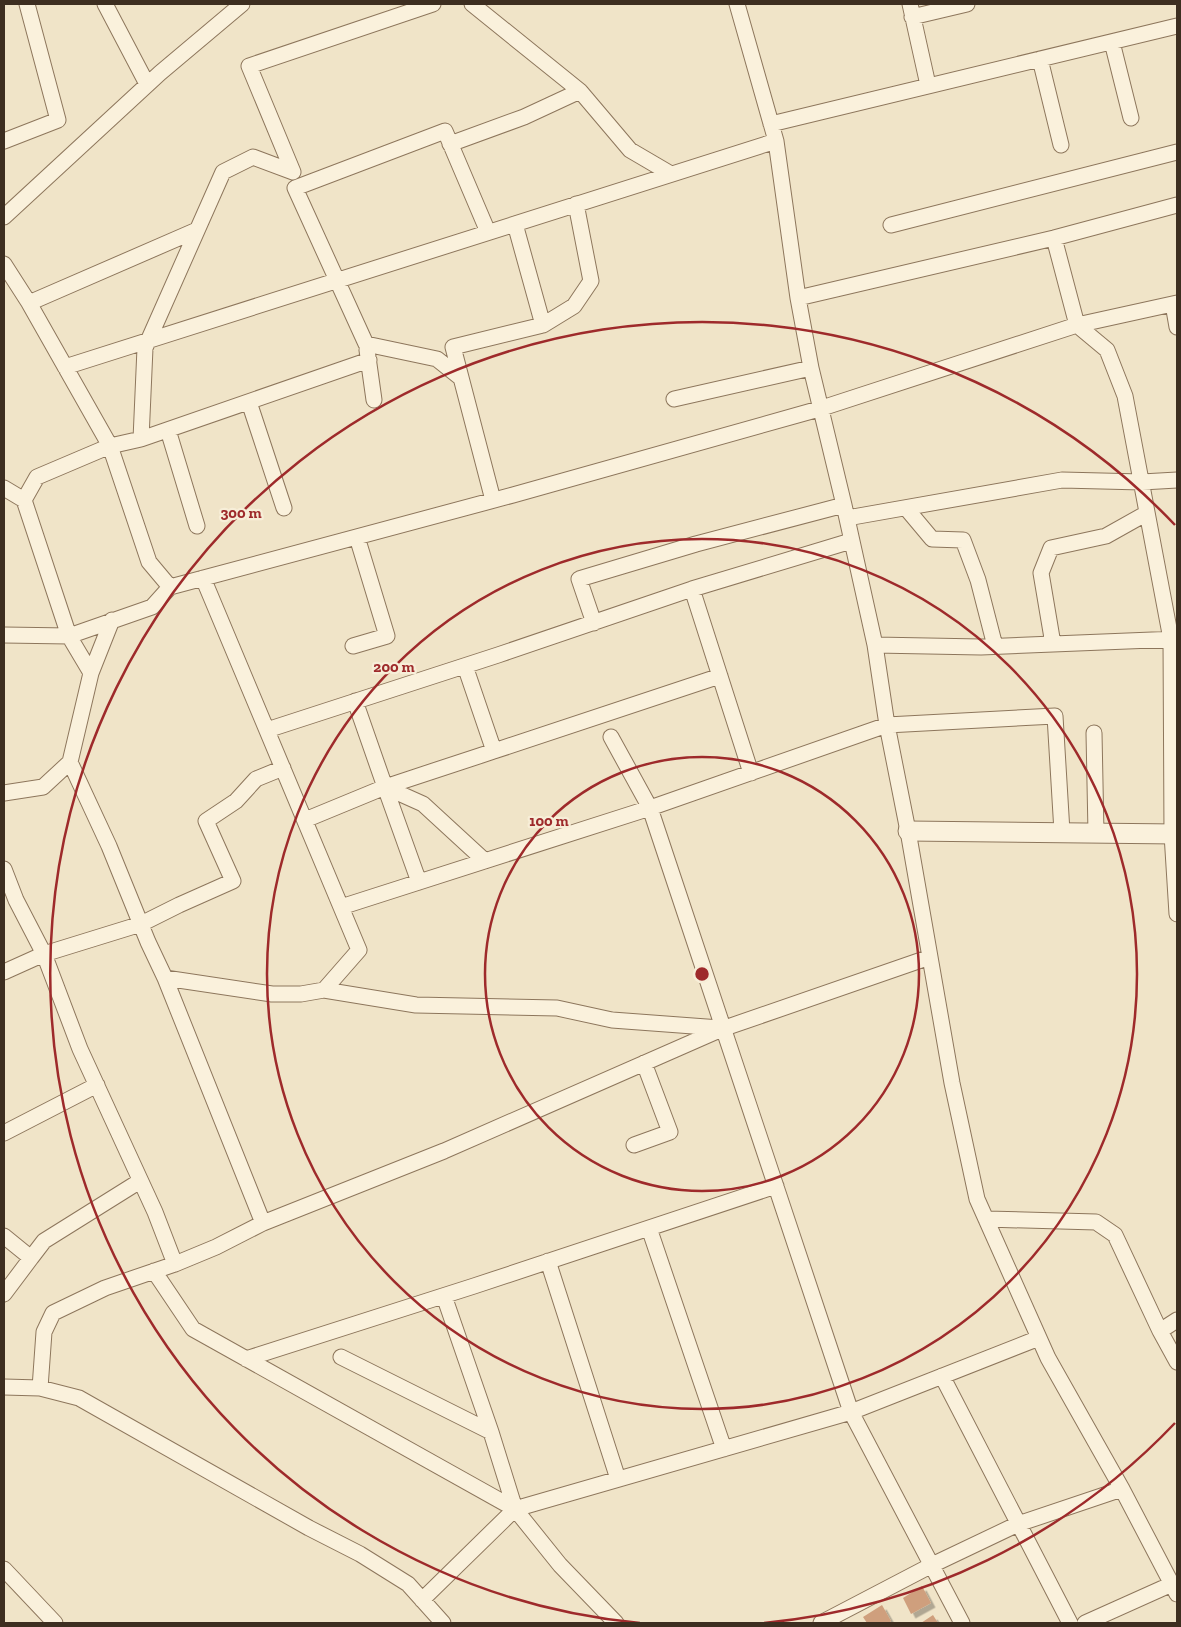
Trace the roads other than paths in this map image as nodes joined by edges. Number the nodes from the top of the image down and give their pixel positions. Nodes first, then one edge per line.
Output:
1 (27, 4) edge
2 (105, 4) edge
3 (242, 4) edge
4 (433, 4) edge
5 (472, 4) edge
6 (737, 4) edge
7 (966, 4) edge
8 (911, 10) edge
9 (1177, 26) edge
10 (1112, 42) junction
11 (1040, 59) junction
12 (148, 84) junction
13 (928, 85) junction
14 (580, 91) junction
15 (1131, 118) dead end
16 (771, 124) junction
17 (4, 141) edge
18 (776, 141) junction
19 (450, 144) junction
20 (1061, 145) dead end
21 (1177, 152) edge
22 (671, 174) junction
23 (576, 204) junction
24 (1177, 205) edge
25 (4, 217) edge
26 (516, 224) junction
27 (891, 225) dead end
28 (197, 230) junction
29 (488, 232) junction
30 (1054, 238) junction
31 (4, 264) edge
32 (338, 280) junction
33 (798, 298) junction
34 (29, 302) junction
35 (1175, 304) edge
36 (543, 324) junction
37 (1077, 325) junction
38 (1177, 327) edge
39 (149, 339) junction
40 (366, 344) junction
41 (369, 360) junction
42 (65, 366) junction
43 (810, 368) junction
44 (461, 378) junction
45 (674, 399) dead end
46 (374, 400) dead end
47 (249, 402) junction
48 (819, 409) junction
49 (168, 430) junction
50 (141, 439) junction
51 (110, 446) junction
52 (1177, 480) edge
53 (1142, 482) junction
54 (4, 488) edge
55 (24, 500) junction
56 (493, 500) junction
57 (284, 508) dead end
58 (906, 508) junction
59 (845, 512) junction
60 (1147, 513) junction
61 (196, 526) dead end
62 (356, 537) junction
63 (851, 541) junction
64 (203, 578) junction
65 (170, 587) junction
66 (692, 589) junction
67 (112, 620) junction
68 (594, 623) junction
69 (4, 635) edge
70 (70, 636) junction
71 (1174, 639) edge
72 (1053, 644) junction
73 (874, 645) junction
74 (353, 646) dead end
75 (995, 646) junction
76 (465, 666) junction
77 (90, 673) junction
78 (720, 676) junction
79 (355, 702) junction
80 (887, 725) junction
81 (267, 730) junction
82 (1094, 733) dead end
83 (611, 737) dead end
84 (494, 751) junction
85 (70, 762) junction
86 (283, 768) junction
87 (751, 773) junction
88 (385, 787) junction
89 (4, 793) edge
90 (650, 808) junction
91 (305, 820) junction
92 (908, 830) junction
93 (1062, 832) junction
94 (1096, 833) junction
95 (1175, 834) edge
96 (485, 861) junction
97 (4, 869) edge
98 (419, 882) junction
99 (341, 907) junction
100 (1177, 914) edge
101 (141, 924) junction
102 (44, 954) junction
103 (930, 957) junction
104 (4, 972) edge
105 (165, 978) junction
106 (324, 990) junction
107 (722, 1029) junction
108 (644, 1064) junction
109 (97, 1085) junction
110 (4, 1133) edge
111 (634, 1145) dead end
112 (140, 1181) junction
113 (776, 1186) junction
114 (986, 1219) junction
115 (262, 1224) junction
116 (649, 1228) junction
117 (4, 1236) edge
118 (32, 1258) junction
119 (548, 1261) junction
120 (175, 1264) junction
121 (154, 1271) junction
122 (4, 1294) edge
123 (444, 1296) junction
124 (1177, 1320) edge
125 (1160, 1331) junction
126 (1039, 1338) junction
127 (342, 1357) dead end
128 (246, 1358) junction
129 (1177, 1362) edge
130 (942, 1376) junction
131 (4, 1387) edge
132 (40, 1388) junction
133 (851, 1412) junction
134 (491, 1432) junction
135 (724, 1449) junction
136 (618, 1479) junction
137 (1122, 1489) junction
138 (515, 1509) junction
139 (1018, 1524) junction
140 (932, 1565) junction
141 (4, 1569) edge
142 (1174, 1589) edge
143 (422, 1600) junction
144 (844, 1618) edge
145 (55, 1623) edge
146 (443, 1623) edge
147 (616, 1623) edge
148 (821, 1623) edge
149 (962, 1623) edge
150 (1070, 1623) edge
151 (1085, 1623) edge

1 - 17 street
2 - 12 street
3 - 12 street
4 - 28 street
5 - 14 street
6 - 16 street
7 - 8 street
8 - 13 street
9 - 10 street
10 - 11 street
10 - 15 street
11 - 13 street
11 - 20 street
12 - 25 street
13 - 16 street
14 - 19 street
14 - 22 street
16 - 18 street
18 - 22 street
18 - 33 street
19 - 29 street
19 - 32 street
21 - 27 street
22 - 23 street
23 - 26 street
23 - 36 street
24 - 30 street
26 - 29 street
26 - 36 street
28 - 34 street
28 - 39 street
29 - 32 street
30 - 33 street
30 - 37 street
31 - 34 street
32 - 39 street
32 - 40 street
33 - 43 street
34 - 42 street
35 - 37 street
35 - 38 street
36 - 44 street
37 - 48 street
37 - 53 street
39 - 42 street
39 - 50 street
40 - 41 street
40 - 44 street
41 - 46 street
41 - 47 street
42 - 51 street
43 - 45 street
43 - 48 street
44 - 56 street
47 - 49 street
47 - 57 street
48 - 56 street
48 - 59 street
49 - 50 street
49 - 61 street
50 - 51 street
51 - 55 street
51 - 65 street
52 - 53 street
53 - 58 street
53 - 60 street
54 - 55 street
55 - 70 street
56 - 62 street
58 - 59 street
58 - 75 street
59 - 63 street
59 - 68 street
60 - 71 street
60 - 72 street
62 - 64 street
62 - 74 street
63 - 66 street
63 - 73 street
64 - 65 street
64 - 81 street
65 - 67 street
66 - 68 street
66 - 78 street
67 - 70 street
67 - 77 street
68 - 76 street
69 - 70 street
70 - 77 street
71 - 72 street
71 - 95 street
72 - 75 street
73 - 75 street
73 - 80 street
76 - 79 street
76 - 84 street
77 - 85 street
78 - 84 street
78 - 87 street
79 - 81 street
79 - 88 street
80 - 87 street
80 - 92 street
80 - 93 street
81 - 86 street
82 - 94 street
83 - 90 street
84 - 88 street
85 - 89 street
85 - 101 street
86 - 91 street
86 - 101 street
87 - 90 street
88 - 91 street
88 - 96 street
88 - 98 street
90 - 96 street
90 - 107 street
91 - 99 street
92 - 93 street
92 - 103 street
93 - 94 street
94 - 95 street
95 - 100 street
96 - 98 street
97 - 102 street
98 - 99 street
99 - 106 street
101 - 102 street
101 - 105 street
102 - 104 street
102 - 109 street
103 - 107 street
103 - 114 street
105 - 106 street
105 - 115 street
106 - 107 street
107 - 108 street
107 - 113 street
108 - 111 street
108 - 115 street
109 - 110 street
109 - 112 street
112 - 118 street
112 - 120 street
113 - 116 street
113 - 133 street
114 - 125 street
114 - 126 street
115 - 120 street
116 - 119 street
116 - 135 street
117 - 118 street
118 - 122 street
119 - 123 street
119 - 136 street
120 - 121 street
121 - 128 street
121 - 132 street
123 - 128 street
123 - 134 street
124 - 125 street
125 - 129 street
126 - 130 street
126 - 137 street
127 - 134 street
128 - 138 street
130 - 133 street
130 - 139 street
131 - 132 street
132 - 143 street
133 - 135 street
133 - 140 street
134 - 138 street
135 - 136 street
136 - 138 street
137 - 139 street
137 - 142 street
138 - 143 street
138 - 147 street
139 - 140 street
139 - 150 street
140 - 144 street
140 - 149 street
141 - 145 street
142 - 151 street
143 - 146 street
144 - 148 street

